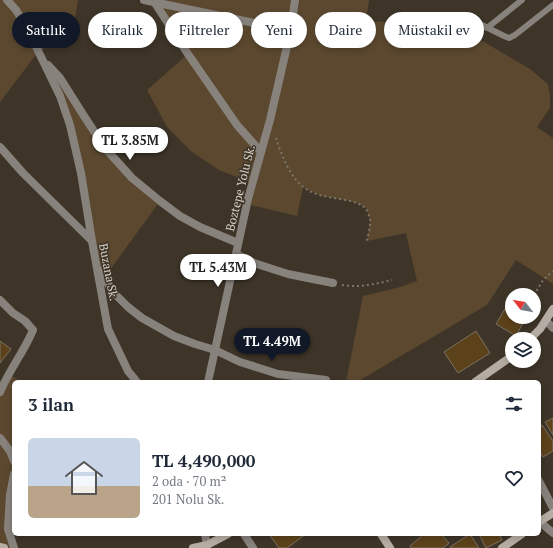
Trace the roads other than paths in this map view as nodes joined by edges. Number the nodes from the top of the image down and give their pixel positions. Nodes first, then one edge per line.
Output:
1 (7, 0) edge
2 (144, 0) edge
3 (296, 0) edge
4 (522, 0) edge
5 (155, 3) junction
6 (553, 5) edge
7 (294, 12) edge
8 (251, 22) edge
9 (484, 26) edge
10 (487, 28) junction
11 (287, 48) edge
12 (42, 59) junction
13 (0, 147) edge
14 (261, 152) junction
15 (92, 241) junction
16 (238, 243) junction
17 (236, 254) junction
18 (96, 267) junction
19 (333, 283) road end
20 (0, 300) edge
21 (553, 309) edge
22 (546, 321) junction
23 (553, 328) edge
24 (537, 332) edge
25 (215, 350) junction
26 (505, 362) edge
27 (485, 379) edge
28 (135, 380) edge
29 (208, 380) edge
30 (326, 380) dead end
31 (0, 392) edge
32 (0, 438) edge
33 (12, 456) edge
34 (12, 484) edge
35 (541, 485) edge
36 (553, 508) edge
37 (553, 513) edge
38 (541, 521) edge
39 (541, 523) edge
40 (553, 533) edge
41 (205, 536) edge
42 (224, 536) edge
43 (245, 536) edge
44 (382, 536) edge
45 (519, 536) edge
46 (207, 545) junction
47 (0, 547) edge
48 (4, 548) edge
49 (14, 548) edge
50 (193, 548) edge
51 (252, 548) edge
52 (390, 548) edge
53 (502, 548) edge

1 - 12 street
2 - 5 street
3 - 7 street, Boztepe Yolu Sk.
4 - 10 lane
5 - 8 street
5 - 14 street
6 - 10 lane
9 - 10 lane
11 - 14 street, Boztepe Yolu Sk.
12 - 15 street
12 - 16 street
13 - 15 street, Buzana Sk.
14 - 16 street, Boztepe Yolu Sk.
15 - 18 street, Buzana Sk.
16 - 17 street, Boztepe Yolu Sk.
17 - 19 street
17 - 25 street, Boztepe Yolu Sk.
18 - 25 street
18 - 28 street, Buzana Sk.
20 - 31 street
21 - 22 main road
22 - 23 street
22 - 24 main road
25 - 29 street, Boztepe Yolu Sk.
25 - 30 street
26 - 27 main road
32 - 33 street
34 - 49 street
35 - 36 street
37 - 38 main road
39 - 40 street
41 - 46 street
42 - 46 main road
43 - 51 street
44 - 52 main road
45 - 53 main road
46 - 50 main road
47 - 48 main road

